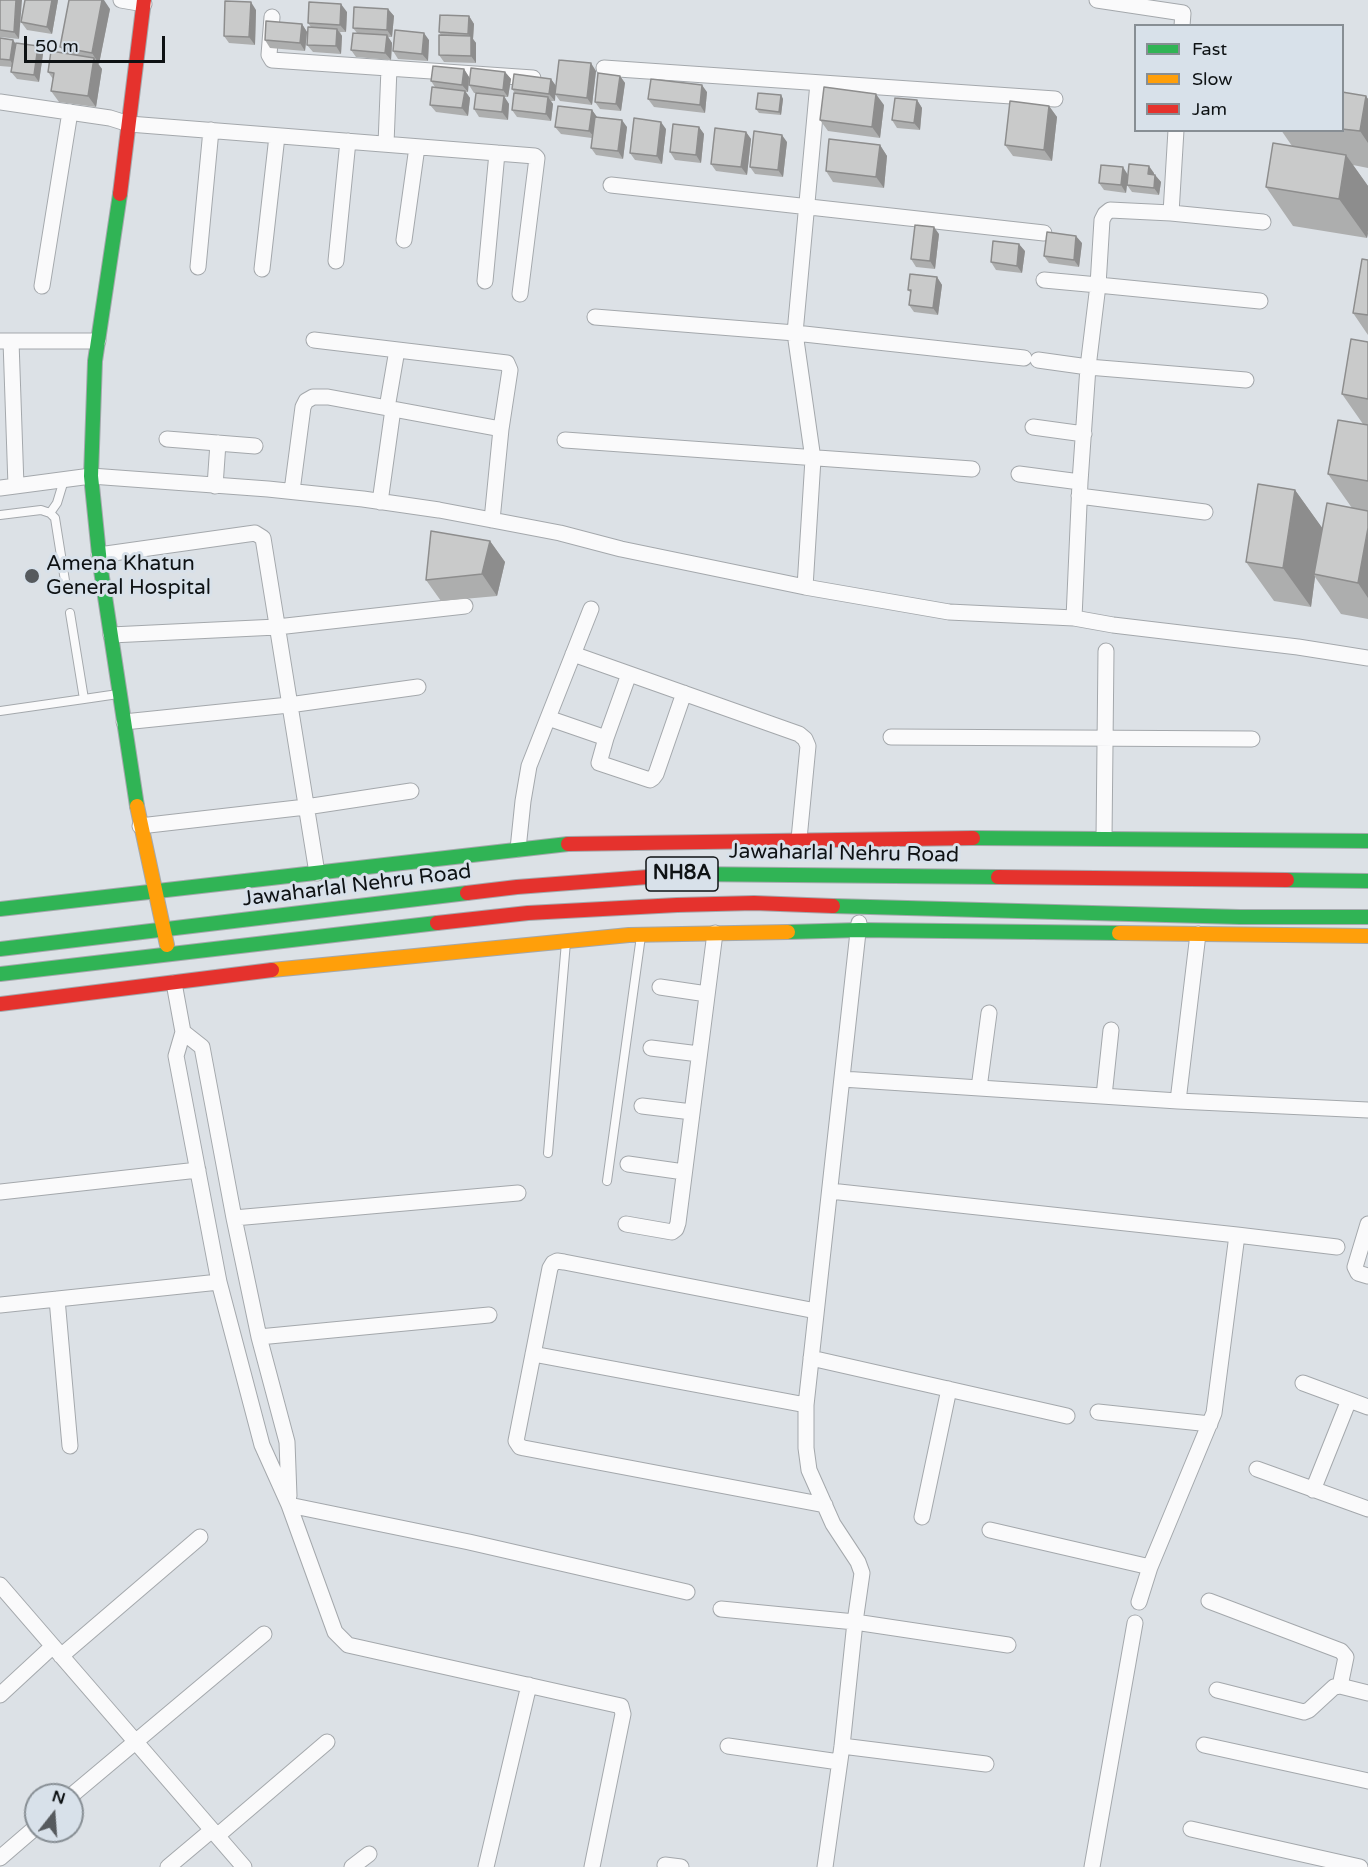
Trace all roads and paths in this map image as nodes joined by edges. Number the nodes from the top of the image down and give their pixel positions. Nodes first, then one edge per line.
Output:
1 (122, 0) edge
2 (1096, 0) edge
3 (144, 2) edge
4 (1183, 13) edge
5 (272, 17) dead end
6 (389, 68) junction
7 (604, 68) dead end
8 (536, 78) edge
9 (818, 83) junction
10 (1055, 99) dead end
11 (0, 102) edge
12 (70, 112) junction
13 (129, 124) junction
14 (211, 130) junction
15 (1176, 132) edge
16 (277, 136) junction
17 (348, 141) junction
18 (386, 144) junction
19 (417, 147) junction
20 (497, 153) junction
21 (611, 185) dead end
22 (807, 209) junction
23 (1171, 213) junction
24 (1263, 222) dead end
25 (1044, 233) edge
26 (405, 240) dead end
27 (336, 261) dead end
28 (198, 267) dead end
29 (262, 269) dead end
30 (1044, 280) dead end
31 (485, 281) dead end
32 (1098, 285) junction
33 (42, 286) dead end
34 (520, 294) dead end
35 (1260, 301) dead end
36 (595, 317) dead end
37 (795, 333) junction
38 (314, 340) dead end
39 (5, 341) edge
40 (98, 341) junction
41 (397, 350) junction
42 (1088, 367) junction
43 (1246, 380) dead end
44 (390, 409) junction
45 (1033, 427) dead end
46 (501, 429) junction
47 (1084, 434) junction
48 (167, 439) dead end
49 (565, 440) dead end
50 (218, 443) junction
51 (255, 446) dead end
52 (813, 459) junction
53 (972, 469) dead end
54 (1020, 474) dead end
55 (91, 476) junction
56 (64, 480) junction
57 (16, 486) junction
58 (215, 486) junction
59 (0, 488) edge
60 (1080, 489) junction
61 (292, 492) junction
62 (380, 502) junction
63 (1205, 512) dead end
64 (50, 513) junction
65 (0, 515) edge
66 (492, 520) junction
67 (99, 555) junction
68 (66, 587) dead end
69 (805, 587) junction
70 (465, 606) dead end
71 (591, 609) dead end
72 (70, 613) dead end
73 (1074, 618) junction
74 (277, 627) junction
75 (111, 635) junction
76 (1106, 651) dead end
77 (573, 654) junction
78 (1368, 658) edge
79 (629, 674) junction
80 (418, 687) dead end
81 (684, 693) junction
82 (120, 694) junction
83 (84, 699) junction
84 (289, 705) junction
85 (0, 711) edge
86 (548, 718) junction
87 (124, 722) junction
88 (891, 737) dead end
89 (606, 738) junction
90 (1104, 738) junction
91 (1252, 739) dead end
92 (411, 791) dead end
93 (306, 807) junction
94 (140, 826) junction
95 (1104, 838) junction
96 (799, 839) junction
97 (1368, 841) edge
98 (518, 849) junction
99 (317, 873) junction
100 (1368, 881) edge
101 (157, 892) junction
102 (861, 906) junction
103 (0, 909) edge
104 (1368, 917) edge
105 (859, 930) junction
106 (164, 931) junction
107 (715, 933) junction
108 (642, 934) junction
109 (1198, 934) junction
110 (1368, 936) edge
111 (566, 941) junction
112 (0, 949) edge
113 (169, 955) junction
114 (0, 974) edge
115 (174, 983) junction
116 (660, 987) dead end
117 (707, 994) junction
118 (0, 1004) edge
119 (989, 1013) dead end
120 (1111, 1030) dead end
121 (183, 1032) junction
122 (651, 1048) dead end
123 (699, 1054) junction
124 (842, 1079) junction
125 (979, 1088) junction
126 (1104, 1096) junction
127 (1178, 1101) junction
128 (642, 1106) dead end
129 (1368, 1110) edge
130 (692, 1112) junction
131 (548, 1153) dead end
132 (628, 1164) dead end
133 (198, 1170) junction
134 (684, 1172) junction
135 (607, 1181) dead end
136 (830, 1191) junction
137 (0, 1192) edge
138 (518, 1192) dead end
139 (234, 1218) junction
140 (626, 1224) dead end
141 (1368, 1224) edge
142 (1237, 1235) junction
143 (1337, 1247) dead end
144 (1368, 1276) edge
145 (219, 1282) junction
146 (57, 1299) junction
147 (0, 1305) edge
148 (816, 1311) junction
149 (489, 1315) dead end
150 (259, 1337) junction
151 (533, 1354) junction
152 (811, 1358) junction
153 (1303, 1383) dead end
154 (949, 1389) junction
155 (1349, 1400) junction
156 (806, 1405) junction
157 (1368, 1407) edge
158 (1098, 1412) dead end
159 (1067, 1416) dead end
160 (1210, 1424) junction
161 (70, 1446) dead end
162 (1257, 1469) dead end
163 (1313, 1490) junction
164 (289, 1504) junction
165 (825, 1505) junction
166 (1368, 1509) edge
167 (922, 1517) dead end
168 (990, 1530) dead end
169 (200, 1537) dead end
170 (1150, 1567) junction
171 (0, 1585) edge
172 (687, 1592) dead end
173 (1209, 1601) dead end
174 (1139, 1602) dead end
175 (721, 1609) dead end
176 (855, 1622) junction
177 (1135, 1623) dead end
178 (264, 1634) dead end
179 (1008, 1645) dead end
180 (57, 1651) junction
181 (529, 1685) junction
182 (1340, 1686) junction
183 (1217, 1690) dead end
184 (1368, 1693) edge
185 (0, 1695) edge
186 (135, 1741) junction
187 (327, 1742) dead end
188 (1204, 1745) dead end
189 (728, 1746) dead end
190 (842, 1746) junction
191 (839, 1762) junction
192 (986, 1764) dead end
193 (1368, 1781) edge
194 (84, 1786) edge
195 (1191, 1829) dead end
196 (214, 1833) junction
197 (24, 1837) edge
198 (369, 1854) dead end
199 (0, 1858) edge
200 (665, 1865) dead end
201 (168, 1867) edge
202 (244, 1867) edge
203 (352, 1867) edge
204 (486, 1867) edge
205 (592, 1867) edge
206 (681, 1867) edge
207 (825, 1867) edge
208 (1092, 1867) edge
209 (1360, 1867) edge

1 - 3 street
2 - 4 street
3 - 13 street
5 - 6 street
6 - 8 street
6 - 18 street
7 - 9 street
9 - 10 street
9 - 22 street
11 - 12 street
12 - 13 street
12 - 33 street
13 - 14 street
13 - 40 street
14 - 16 street
14 - 28 street
15 - 23 street
16 - 17 street
16 - 29 street
17 - 18 street
17 - 27 street
18 - 19 street
19 - 20 street
19 - 26 street
20 - 31 street
20 - 34 street
21 - 22 street
22 - 25 street
22 - 37 street
23 - 24 street
23 - 32 street
30 - 32 street
32 - 35 street
32 - 42 street
36 - 37 street
37 - 42 street
37 - 52 street
38 - 41 street
39 - 40 street
39 - 57 street
40 - 55 street
41 - 44 street
41 - 46 street
42 - 43 street
42 - 47 street
44 - 46 street
44 - 61 street
44 - 62 street
45 - 47 street
46 - 66 street
47 - 60 street
48 - 50 street
49 - 52 street
50 - 51 street
50 - 58 street
52 - 53 street
52 - 69 street
54 - 60 street
55 - 56 street
55 - 58 street
55 - 67 street
56 - 57 street
56 - 64 lane
57 - 59 street
58 - 61 street
60 - 63 street
60 - 73 street
61 - 62 street
62 - 66 street
64 - 65 lane
64 - 68 lane
66 - 69 street
67 - 74 street
67 - 75 street
69 - 73 street
70 - 74 street
71 - 77 street
72 - 83 lane
73 - 78 street
74 - 75 street
74 - 84 street
75 - 82 street
76 - 90 street
77 - 79 street
77 - 86 street
79 - 81 street
79 - 89 street
80 - 84 street
81 - 89 street
81 - 96 street
82 - 83 lane
82 - 87 street
83 - 85 lane
84 - 87 street
84 - 93 street
86 - 89 street
86 - 98 street
87 - 94 street
88 - 90 street
90 - 91 street
90 - 95 street
92 - 93 street
93 - 94 street
93 - 99 street
94 - 101 street
95 - 96 street
95 - 97 street
96 - 98 street
98 - 99 street
99 - 101 street
100 - 106 street, Jawaharlal Nehru Road / NH8A
101 - 103 street
101 - 106 street
102 - 104 street, NH8A
102 - 105 street
102 - 113 street, NH8A
105 - 107 street
105 - 109 street
105 - 124 street
106 - 112 street, Jawaharlal Nehru Road / NH8A
106 - 113 street
107 - 108 street
107 - 117 street
108 - 111 street
108 - 135 lane
109 - 110 street
109 - 127 street
111 - 115 street
111 - 131 lane
113 - 114 street, NH8A
113 - 115 street
115 - 118 street
115 - 121 street
116 - 117 street
117 - 123 street
119 - 125 street
120 - 126 street
121 - 133 street
121 - 139 street
122 - 123 street
123 - 130 street
124 - 125 street
124 - 136 street
125 - 126 street
126 - 127 street
127 - 129 street
128 - 130 street
130 - 134 street
132 - 134 street
133 - 137 street
133 - 145 street
134 - 140 street
136 - 142 street
136 - 148 street
138 - 139 street
139 - 150 street
141 - 144 street
142 - 143 street
142 - 160 street
145 - 146 street
145 - 164 street
146 - 147 street
146 - 161 street
148 - 151 street
148 - 152 street
149 - 150 street
150 - 164 street
151 - 156 street
151 - 165 street
152 - 154 street
152 - 156 street
153 - 155 street
154 - 159 street
154 - 167 street
155 - 157 street
155 - 163 street
156 - 165 street
158 - 160 street
160 - 170 street
162 - 163 street
163 - 166 street
164 - 172 street
164 - 181 street
165 - 176 street
168 - 170 street
169 - 180 street
170 - 174 street
171 - 180 street
173 - 182 street
175 - 176 street
176 - 179 street
176 - 190 street
177 - 208 street
178 - 186 street
180 - 185 street
180 - 186 street
181 - 204 street
181 - 205 street
182 - 183 street
182 - 184 street
186 - 194 street
186 - 196 street
187 - 196 street
188 - 193 street
189 - 191 street
190 - 191 street
190 - 192 street
191 - 207 street
195 - 209 street
196 - 201 street
196 - 202 street
197 - 199 street
198 - 203 street
200 - 206 street

